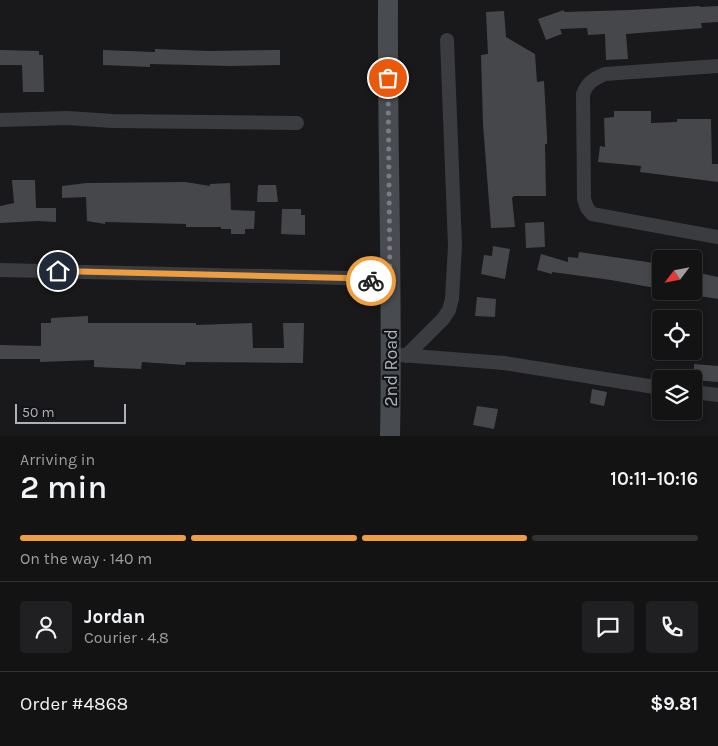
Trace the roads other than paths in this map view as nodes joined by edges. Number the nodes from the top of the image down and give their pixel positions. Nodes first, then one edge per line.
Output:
1 (388, 0) edge
2 (447, 40) dead end
3 (718, 66) edge
4 (0, 120) edge
5 (298, 123) dead end
6 (718, 237) edge
7 (0, 270) edge
8 (390, 283) junction
9 (399, 355) junction
10 (652, 387) edge
11 (702, 393) edge
12 (718, 395) edge
13 (390, 436) edge

1 - 8 street, 2nd Road
2 - 9 street
3 - 6 street
4 - 5 street
7 - 8 street
8 - 9 street, 2nd Road
9 - 10 street
9 - 13 street, 2nd Road
11 - 12 street

